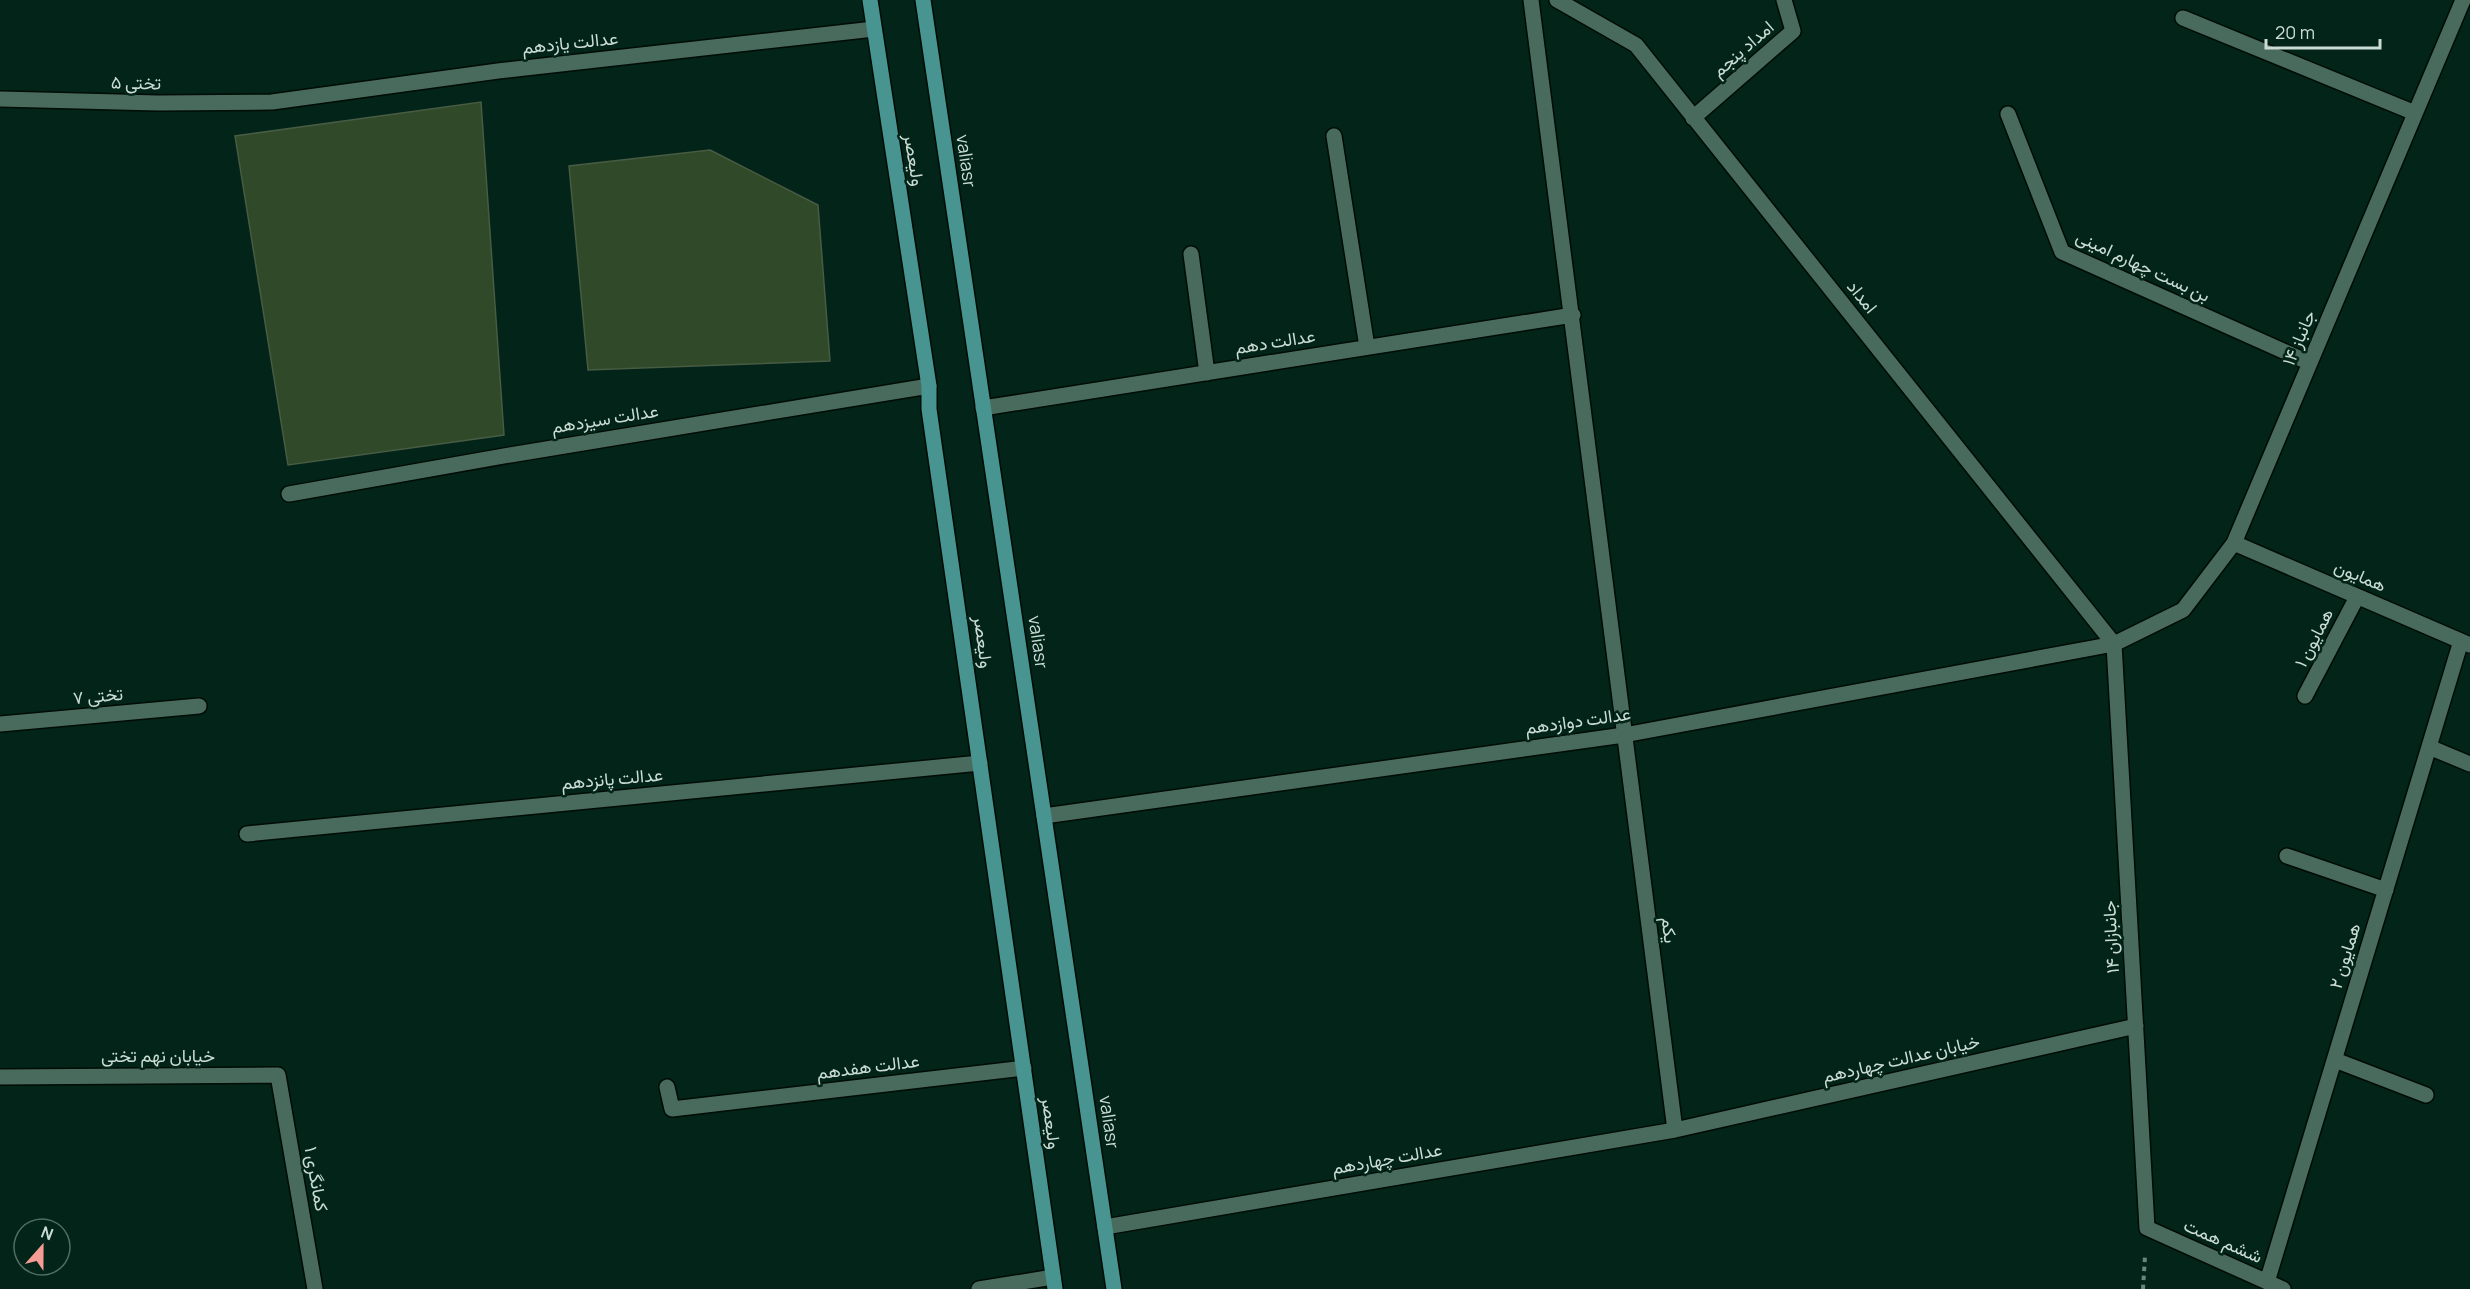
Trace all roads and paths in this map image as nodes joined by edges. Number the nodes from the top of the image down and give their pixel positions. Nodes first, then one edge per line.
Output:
1 (870, 0) edge
2 (923, 0) edge
3 (1531, 0) edge
4 (1557, 0) edge
5 (1784, 0) edge
6 (2463, 0) edge
7 (2183, 18) dead end
8 (874, 29) junction
9 (0, 99) edge
10 (272, 102) joint
11 (2008, 114) dead end
12 (2415, 114) junction
13 (1694, 117) junction
14 (1334, 136) dead end
15 (1191, 254) dead end
16 (1573, 315) junction
17 (1367, 347) junction
18 (2310, 363) junction
19 (1206, 373) junction
20 (929, 386) junction
21 (983, 408) junction
22 (289, 494) dead end
23 (2234, 543) junction
24 (2357, 597) junction
25 (2466, 643) edge
26 (2114, 644) junction
27 (2305, 696) dead end
28 (199, 706) dead end
29 (0, 724) edge
30 (1624, 735) junction
31 (2429, 747) junction
32 (980, 763) junction
33 (2470, 764) edge
34 (1044, 816) junction
35 (247, 834) dead end
36 (2288, 856) dead end
37 (2386, 890) junction
38 (2136, 1026) junction
39 (2335, 1060) junction
40 (1024, 1068) junction
41 (278, 1075) joint
42 (0, 1077) edge
43 (667, 1087) dead end
44 (2426, 1095) dead end
45 (1675, 1130) junction
46 (1105, 1227) junction
47 (2147, 1228) joint
48 (2267, 1282) junction
49 (1054, 1283) edge
50 (315, 1289) edge
51 (979, 1289) edge
52 (1114, 1289) edge
53 (2283, 1289) edge

1 - 8 main road, ولیعصر
2 - 21 main road, valiasr
3 - 16 street, یکم
4 - 13 street, امداد
5 - 13 street, امداد پنجم
6 - 12 street, جانباز ۱۴
7 - 12 street
8 - 10 street, عدالت یازدهم
8 - 20 main road, ولیعصر
9 - 10 street, ۵ تختی
11 - 18 street, بن بست چهارم امینی
12 - 18 street, جانباز ۱۴
13 - 26 street, امداد
14 - 17 street
15 - 19 street
16 - 17 street, عدالت دهم
16 - 30 street, یکم
17 - 19 street, عدالت دهم
18 - 23 street, جانباز ۱۴
19 - 21 street, عدالت دهم
20 - 22 street, عدالت سیزدهم
20 - 32 main road, ولیعصر
21 - 34 main road, valiasr
23 - 24 street, همایون
23 - 26 street, جانباز ۱۴
24 - 25 street, همایون
24 - 27 street, ۱ همایون
25 - 31 street, ۲ همایون
26 - 30 street, عدالت دوازدهم
26 - 38 street, جانبازان ۱۴
28 - 29 street, تختی ۷
30 - 34 street, عدالت دوازدهم
30 - 45 street, یکم
31 - 33 street
31 - 37 street, ۲ همایون
32 - 35 street, عدالت پانزدهم
32 - 40 main road, ولیعصر
34 - 46 main road, valiasr
36 - 37 street
37 - 39 street, ۲ همایون
38 - 45 street, خیابان عدالت چهاردهم
38 - 47 street, جانبازان ۱۴
39 - 44 street
39 - 48 street, ۲ همایون
40 - 43 street, عدالت هفدهم
40 - 49 main road, ولیعصر
41 - 42 street, خیابان نهم تختی
41 - 50 street, ۱ کمانگری
45 - 46 street, عدالت چهاردهم
46 - 52 main road, valiasr
47 - 48 street, ششم همت
48 - 53 street, ششم همت
49 - 51 street

